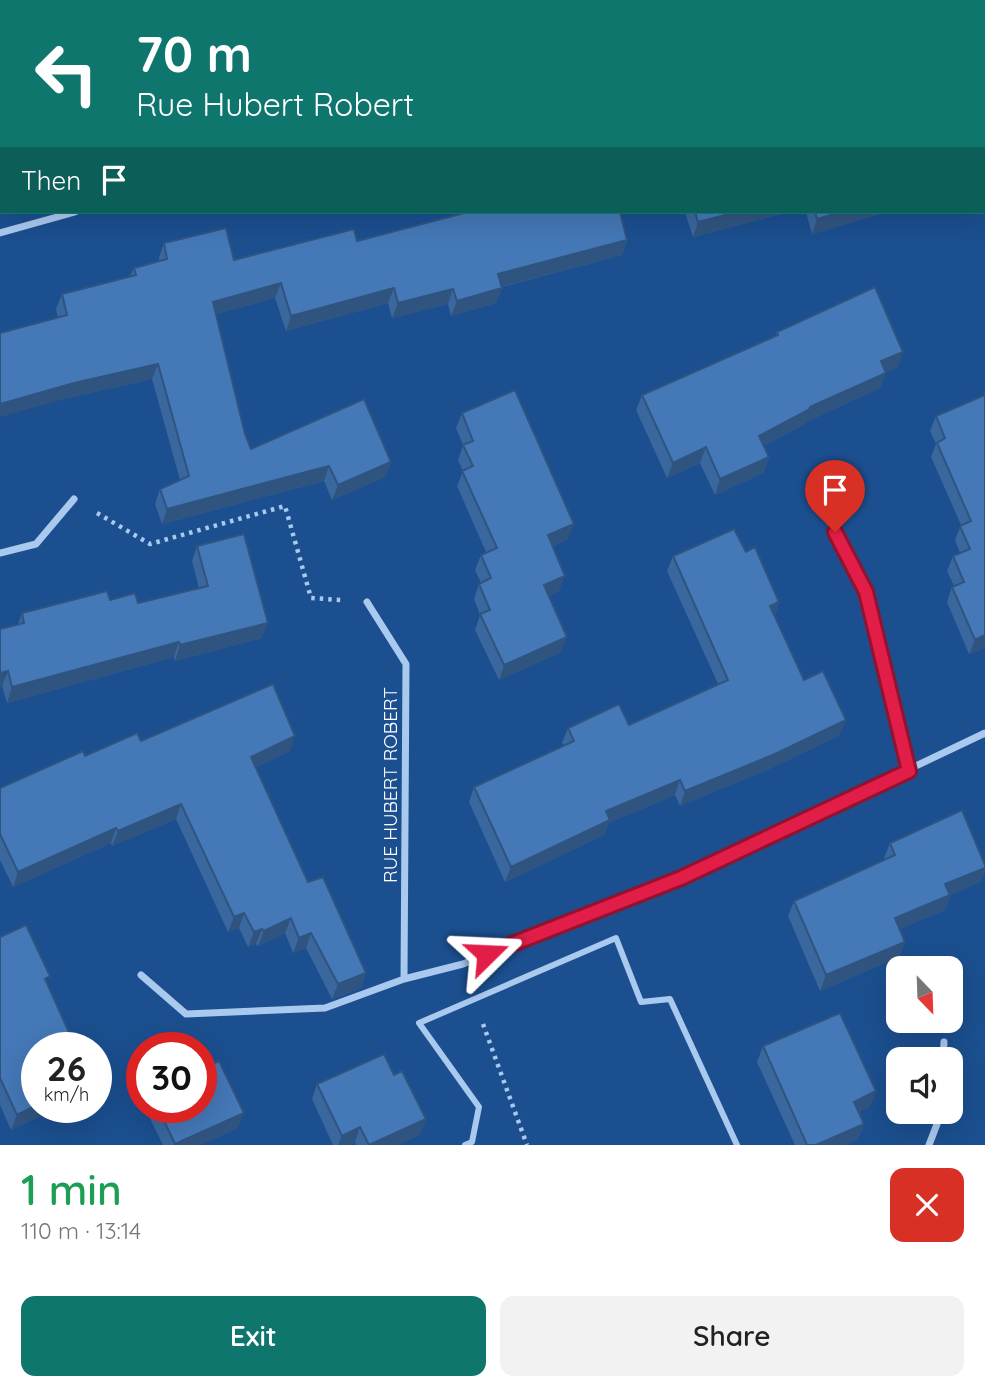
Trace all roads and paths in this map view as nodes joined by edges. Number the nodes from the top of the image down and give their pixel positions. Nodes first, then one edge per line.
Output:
1 (68, 214) edge
2 (0, 233) edge
3 (74, 499) joint
4 (835, 532) dead end
5 (0, 553) edge
6 (367, 602) joint
7 (985, 733) edge
8 (909, 771) junction
9 (141, 975) dead end
10 (404, 979) junction
11 (474, 1000) junction
12 (944, 1042) dead end
13 (944, 1047) edge
14 (937, 1124) edge
15 (465, 1145) edge
16 (527, 1145) edge
17 (737, 1145) edge
18 (929, 1145) edge

1 - 2 street
3 - 5 street
3 - 6 path
4 - 8 street
6 - 10 street, RUE HUBERT ROBERT
7 - 8 street
8 - 10 street
9 - 10 street
11 - 15 street
11 - 16 path
11 - 17 street
12 - 13 street
14 - 18 street

